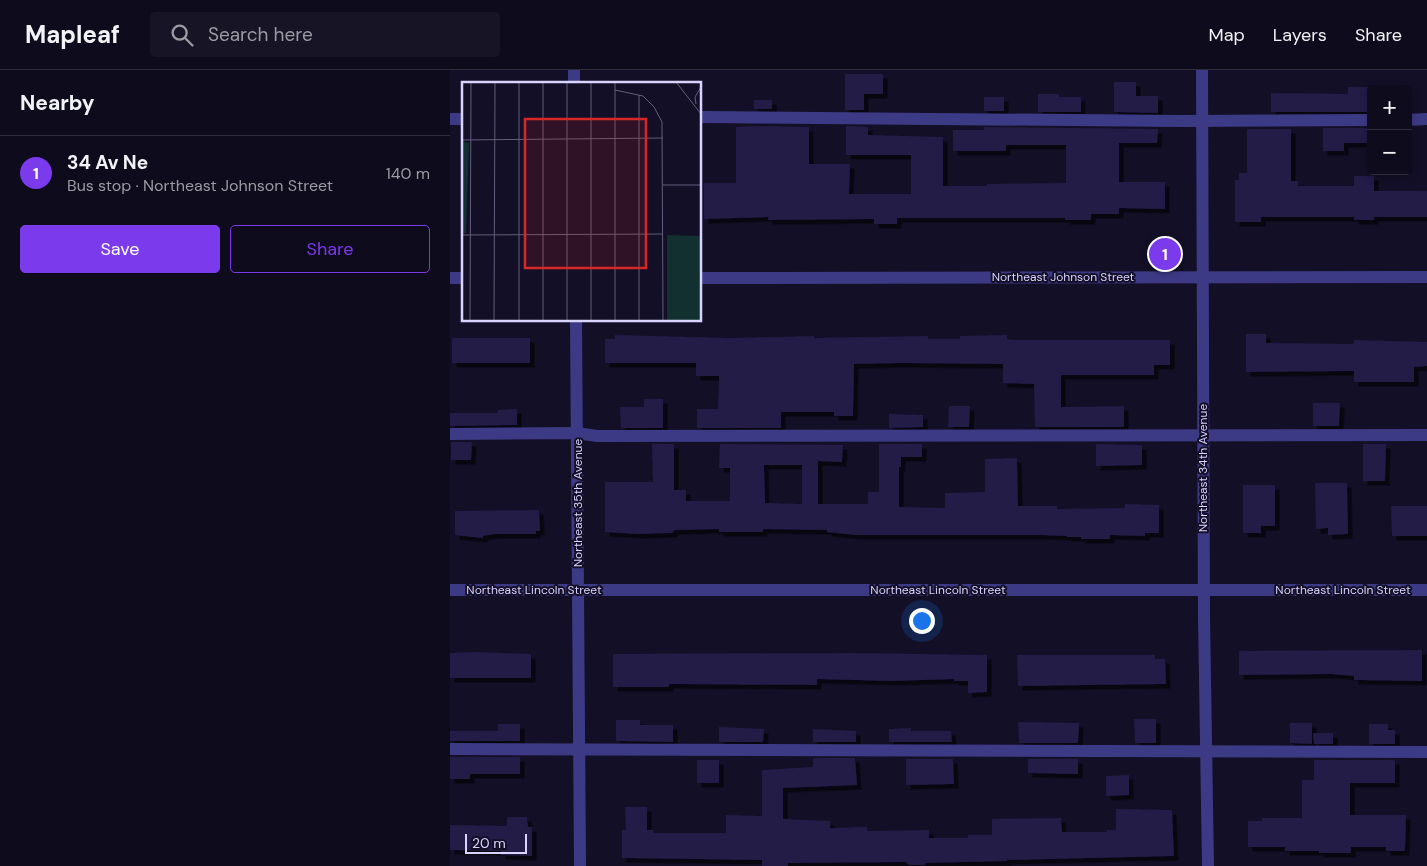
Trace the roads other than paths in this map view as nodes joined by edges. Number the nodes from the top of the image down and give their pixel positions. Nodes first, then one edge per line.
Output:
1 (1202, 70) edge
2 (701, 117) edge
3 (1201, 120) junction
4 (1367, 120) edge
5 (1412, 120) edge
6 (1427, 120) edge
7 (1202, 277) junction
8 (1427, 277) edge
9 (701, 278) edge
10 (576, 321) edge
11 (577, 433) junction
12 (450, 434) edge
13 (1203, 435) junction
14 (1427, 435) edge
15 (450, 590) edge
16 (578, 590) junction
17 (1204, 590) junction
18 (1427, 590) edge
19 (450, 749) edge
20 (579, 749) junction
21 (1427, 752) edge
22 (1208, 753) junction
23 (580, 866) edge
24 (1208, 866) edge

1 - 3 street, Northeast 34th Avenue
2 - 3 street
3 - 4 street
3 - 7 street, Northeast 34th Avenue
5 - 6 street
7 - 8 street, Northeast Johnson Street
7 - 9 street, Northeast Johnson Street
7 - 13 street, Northeast 34th Avenue
10 - 11 street, Northeast 35th Avenue
11 - 12 street
11 - 13 street
11 - 16 street, Northeast 35th Avenue
13 - 14 street
13 - 17 street, Northeast 34th Avenue
15 - 16 street, Northeast Lincoln Street
16 - 17 street, Northeast Lincoln Street
16 - 20 street, Northeast 35th Avenue
17 - 18 street, Northeast Lincoln Street
17 - 22 street, Northeast 34th Avenue
19 - 20 street
20 - 22 street
20 - 23 street, Northeast 35th Avenue
21 - 22 street
22 - 24 street, Northeast 34th Avenue

